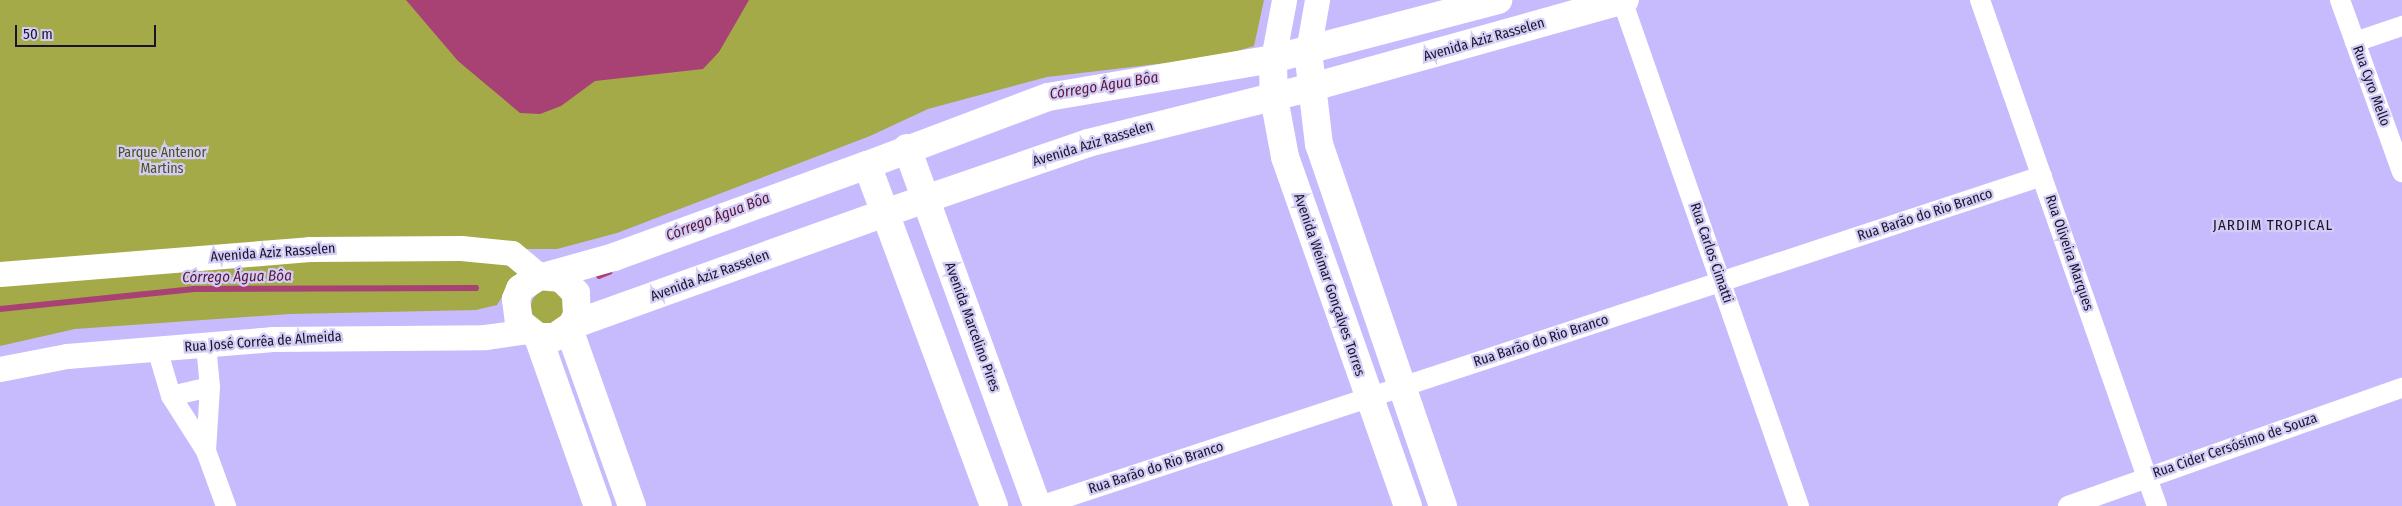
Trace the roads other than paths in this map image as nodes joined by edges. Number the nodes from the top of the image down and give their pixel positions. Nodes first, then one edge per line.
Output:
1 (1284, 0) edge
2 (1317, 0) edge
3 (1498, 0) edge
4 (1623, 0) edge
5 (1980, 0) edge
6 (2340, 0) edge
7 (2402, 26) edge
8 (2355, 42) junction
9 (1308, 51) junction
10 (1273, 60) junction
11 (1310, 88) junction
12 (1274, 98) junction
13 (907, 148) junction
14 (868, 165) junction
15 (2402, 172) edge
16 (2042, 176) junction
17 (926, 198) junction
18 (885, 213) junction
19 (0, 274) edge
20 (544, 275) junction
21 (1721, 282) junction
22 (570, 327) junction
23 (533, 334) junction
24 (206, 345) junction
25 (157, 349) junction
26 (0, 369) edge
27 (210, 387) junction
28 (1401, 387) junction
29 (2402, 388) edge
30 (171, 396) junction
31 (1368, 398) junction
32 (206, 451) junction
33 (2147, 476) junction
34 (226, 506) edge
35 (598, 506) edge
36 (632, 506) edge
37 (994, 506) edge
38 (1038, 506) edge
39 (1408, 506) edge
40 (1443, 506) edge
41 (1799, 506) edge
42 (2068, 506) edge
43 (2158, 506) edge

1 - 10 street
2 - 9 street
3 - 9 main road
4 - 11 main road, Avenida Aziz Rasselen
4 - 21 street, Rua Carlos Cimatti
5 - 16 street, Rua Oliveira Marques
6 - 8 street, Rua Cyro Mello
7 - 8 street
8 - 15 street, Rua Cyro Mello
9 - 10 main road
9 - 11 main road
10 - 12 main road, Avenida Weimar Gonçalves Torres
10 - 13 main road
11 - 12 main road, Avenida Aziz Rasselen
11 - 28 main road
12 - 17 main road, Avenida Aziz Rasselen
12 - 31 main road, Avenida Weimar Gonçalves Torres
13 - 14 main road
13 - 17 main road, Avenida Marcelino Pires
14 - 18 main road
14 - 20 main road
16 - 21 street, Rua Barão do Rio Branco
16 - 33 street, Rua Oliveira Marques
17 - 18 main road, Avenida Aziz Rasselen
17 - 38 main road, Avenida Marcelino Pires
18 - 22 main road, Avenida Aziz Rasselen
18 - 37 main road
19 - 20 street, Avenida Aziz Rasselen
20 - 22 main road, Avenida Aziz Rasselen
20 - 23 main road
21 - 28 street, Rua Barão do Rio Branco
21 - 41 street, Rua Carlos Cimatti
22 - 23 main road, Avenida Aziz Rasselen
22 - 36 main road
23 - 24 street, Rua José Corrêa de Almeida
23 - 35 main road
24 - 25 street, Rua José Corrêa de Almeida
24 - 27 street
25 - 26 street, Rua José Corrêa de Almeida
25 - 30 street
27 - 30 street
27 - 32 street
28 - 31 street, Rua Barão do Rio Branco
28 - 40 main road
29 - 33 street, Rua Cider Cersósimo de Souza
30 - 32 street
31 - 38 street, Rua Barão do Rio Branco
31 - 39 main road, Avenida Weimar Gonçalves Torres
32 - 34 street
33 - 42 street, Rua Cider Cersósimo de Souza
33 - 43 street, Rua Oliveira Marques

